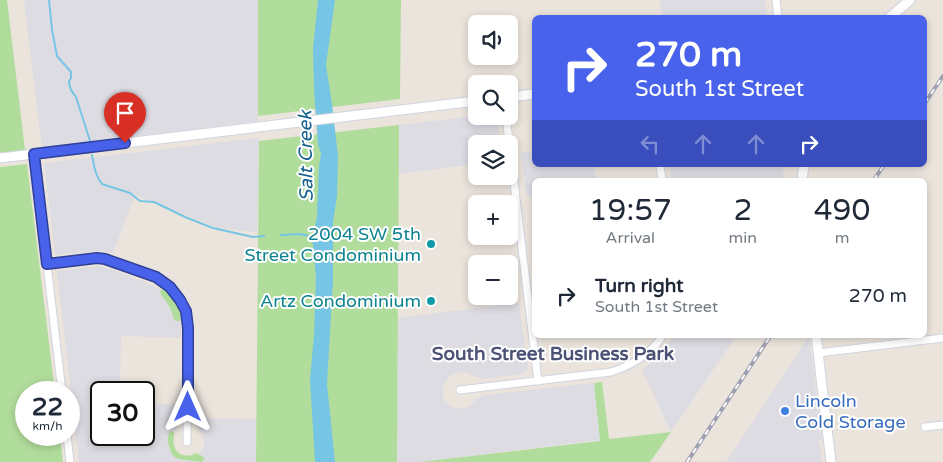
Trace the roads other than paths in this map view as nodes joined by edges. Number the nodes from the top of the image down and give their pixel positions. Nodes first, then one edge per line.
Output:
1 (776, 0) edge
2 (910, 0) edge
3 (778, 15) edge
4 (893, 15) edge
5 (532, 94) edge
6 (518, 96) edge
7 (468, 102) edge
8 (507, 125) edge
9 (34, 154) junction
10 (0, 158) edge
11 (47, 264) junction
12 (532, 331) edge
13 (533, 338) edge
14 (661, 338) edge
15 (816, 338) edge
16 (943, 338) edge
17 (818, 353) junction
18 (61, 381) edge
19 (538, 381) junction
20 (460, 390) dead end
21 (943, 425) edge
22 (925, 427) dead end
23 (187, 442) dead end
24 (68, 446) edge
25 (70, 462) edge
26 (831, 462) edge

1 - 3 street
2 - 4 street
5 - 6 street
7 - 9 street
8 - 12 street
9 - 10 street
9 - 11 street
11 - 18 street
11 - 23 street
13 - 19 street
14 - 19 street
15 - 17 street
16 - 17 street
17 - 26 street
19 - 20 street
21 - 22 street
24 - 25 street

